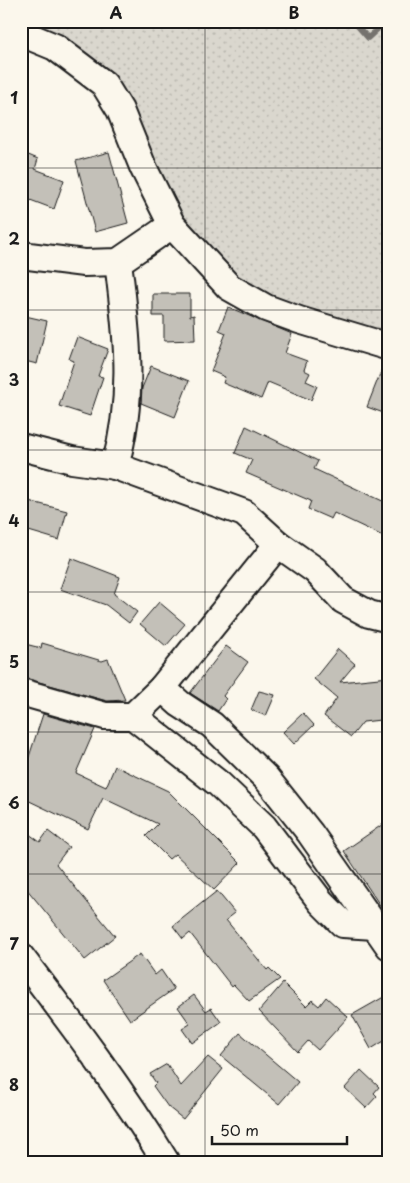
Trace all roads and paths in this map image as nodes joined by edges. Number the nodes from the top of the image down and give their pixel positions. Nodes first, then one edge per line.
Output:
1 (21, 32) edge
2 (172, 225) junction
3 (21, 255) edge
4 (118, 262) junction
5 (389, 347) edge
6 (21, 447) edge
7 (115, 466) junction
8 (278, 544) junction
9 (389, 619) edge
10 (162, 688) junction
11 (21, 692) edge
12 (133, 716) junction
13 (382, 936) edge
14 (21, 957) edge
15 (166, 1162) edge

1 - 2 street
2 - 4 street
2 - 5 street
3 - 4 street
4 - 7 street
6 - 7 street
7 - 8 street
8 - 9 street
8 - 10 street
10 - 12 street
10 - 13 street
11 - 12 street
12 - 13 street
14 - 15 street

